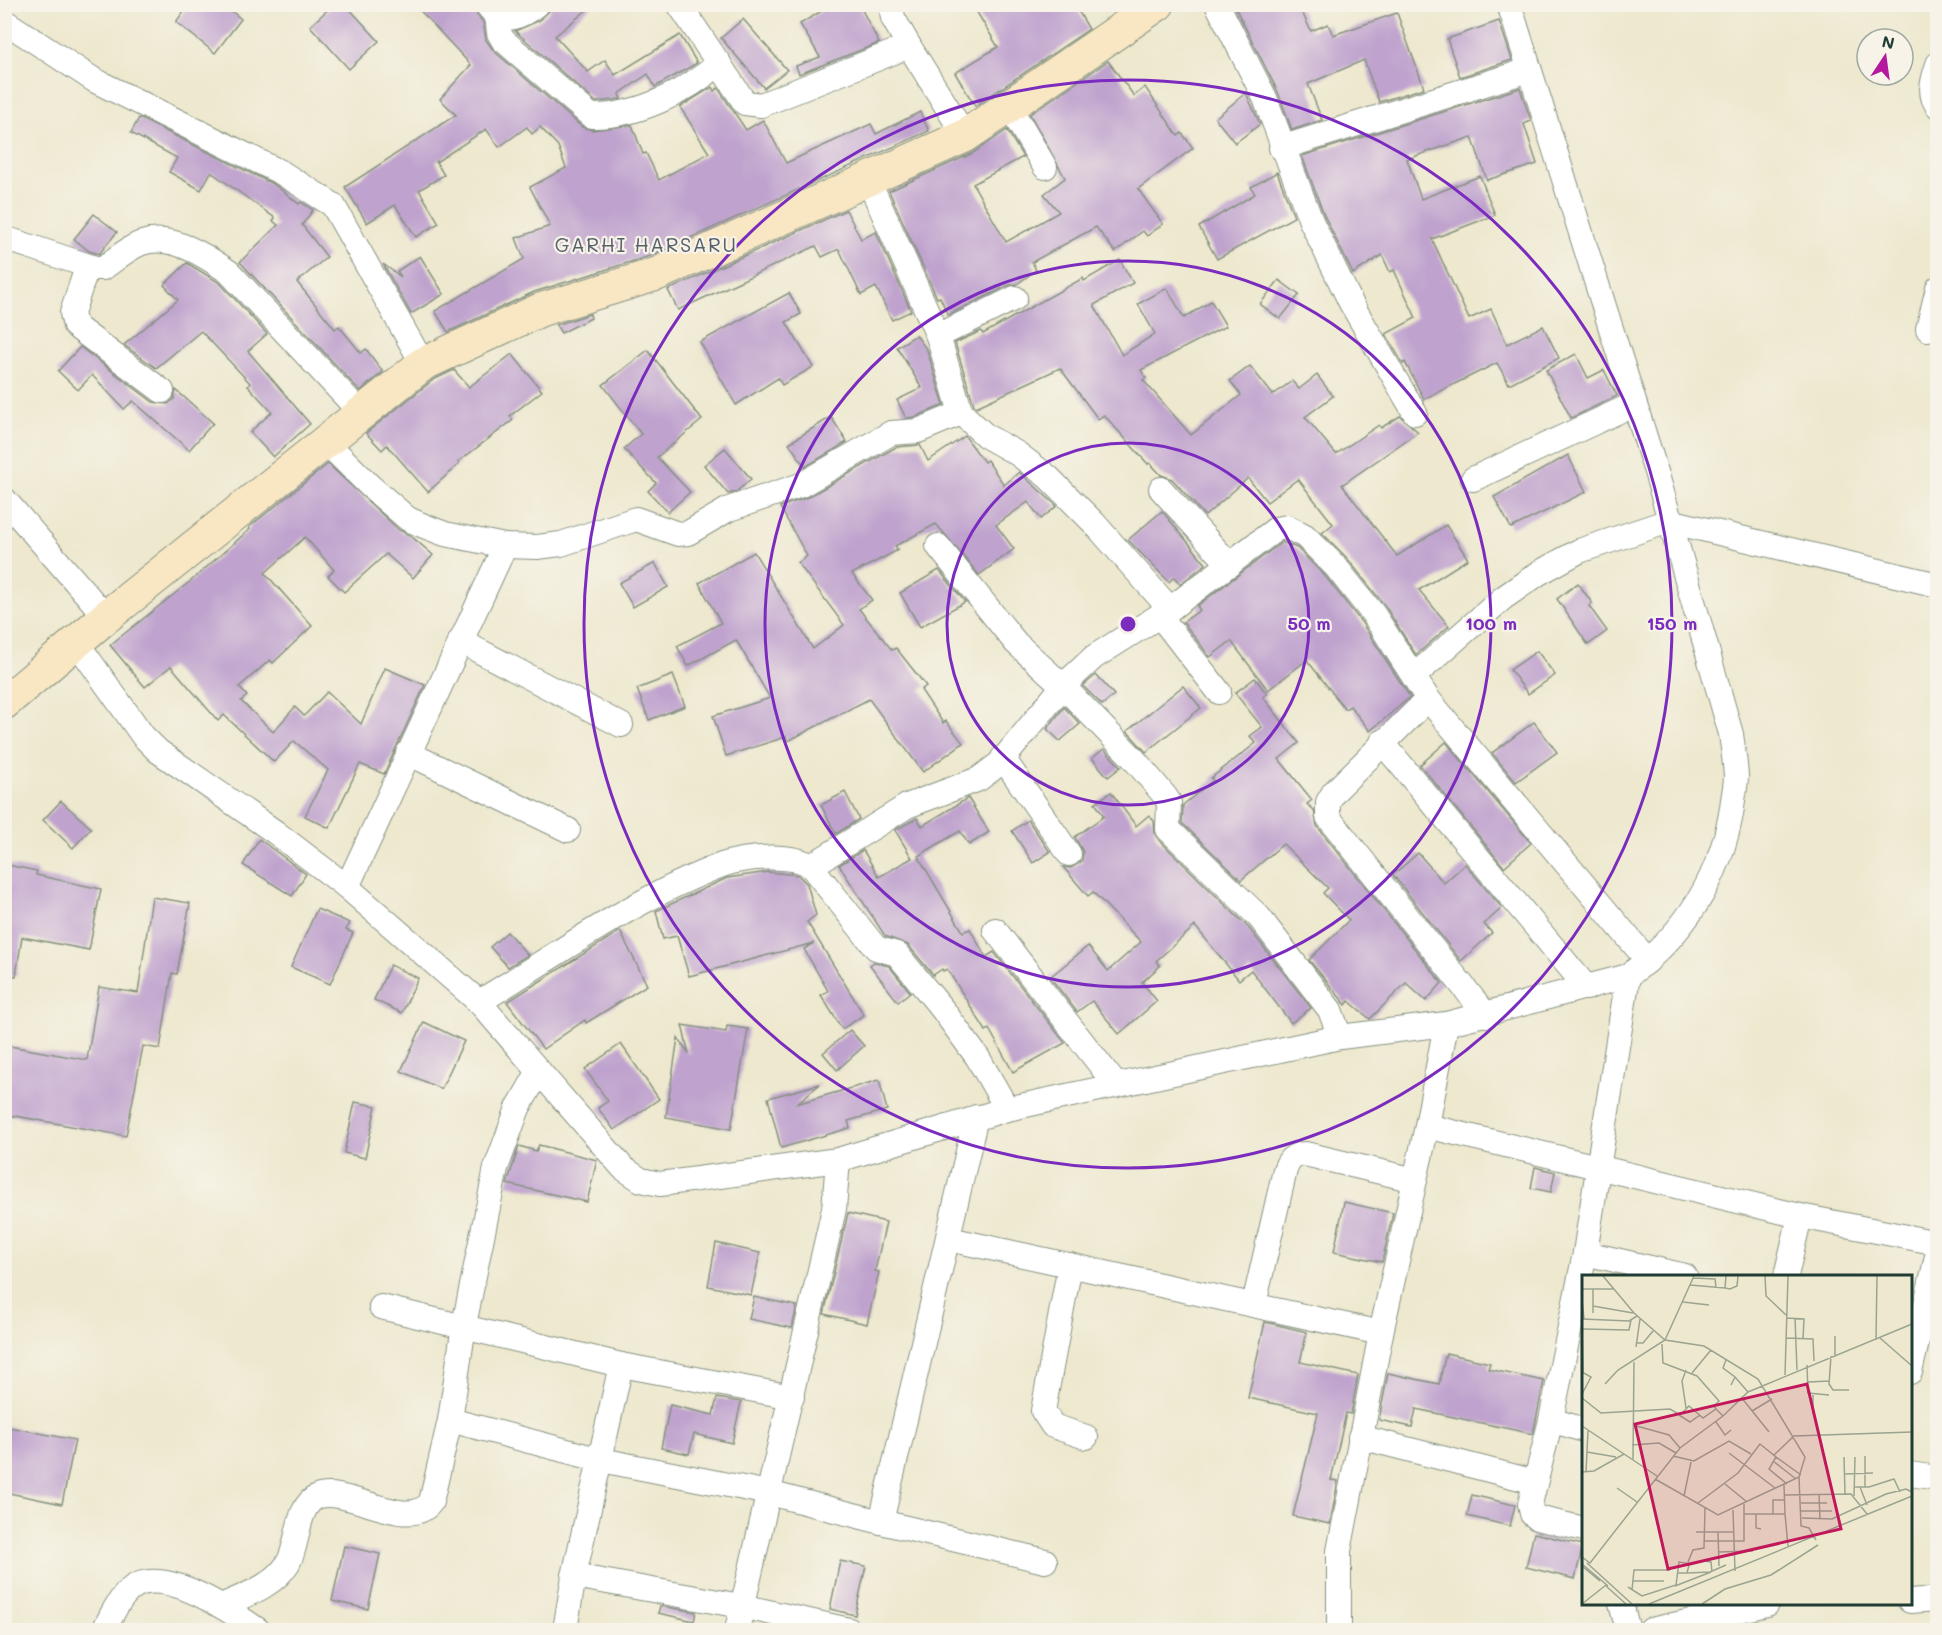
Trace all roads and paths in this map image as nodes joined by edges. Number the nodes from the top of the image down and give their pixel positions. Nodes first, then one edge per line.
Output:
1 (537, 4) edge
2 (679, 4) edge
3 (891, 4) edge
4 (1158, 4) edge
5 (1217, 4) edge
6 (1509, 4) edge
7 (492, 10) edge
8 (4, 21) edge
9 (909, 46) junction
10 (720, 63) junction
11 (1938, 64) edge
12 (1529, 70) junction
13 (1008, 106) junction
14 (1938, 106) edge
15 (964, 136) junction
16 (1281, 148) junction
17 (1045, 167) dead end
18 (868, 179) junction
19 (4, 238) edge
20 (87, 267) junction
21 (1938, 288) edge
22 (1015, 298) dead end
23 (1928, 329) dead end
24 (938, 336) junction
25 (423, 364) junction
26 (162, 392) dead end
27 (1634, 404) junction
28 (961, 413) junction
29 (1415, 413) dead end
30 (362, 414) junction
31 (326, 442) junction
32 (1473, 479) dead end
33 (1161, 489) dead end
34 (4, 499) edge
35 (1670, 521) junction
36 (505, 546) junction
37 (938, 546) dead end
38 (1230, 565) junction
39 (1938, 585) edge
40 (1165, 613) junction
41 (106, 617) junction
42 (460, 641) junction
43 (77, 643) junction
44 (1414, 676) junction
45 (1063, 686) junction
46 (1219, 692) dead end
47 (1428, 699) junction
48 (4, 703) edge
49 (621, 725) dead end
50 (1382, 742) junction
51 (408, 753) junction
52 (1003, 758) junction
53 (568, 830) dead end
54 (1069, 855) dead end
55 (811, 866) junction
56 (346, 887) junction
57 (995, 930) dead end
58 (1648, 961) junction
59 (1628, 976) junction
60 (1587, 988) junction
61 (479, 1002) junction
62 (1486, 1015) junction
63 (1446, 1024) junction
64 (1340, 1037) junction
65 (539, 1071) junction
66 (1116, 1085) junction
67 (1008, 1109) junction
68 (976, 1117) junction
69 (1427, 1126) junction
70 (838, 1160) junction
71 (1596, 1168) junction
72 (1415, 1180) junction
73 (1800, 1216) junction
74 (949, 1239) junction
75 (1938, 1243) edge
76 (1938, 1252) edge
77 (1585, 1253) junction
78 (1070, 1265) junction
79 (1583, 1275) edge
80 (1681, 1275) edge
81 (1785, 1275) edge
82 (1582, 1281) edge
83 (1254, 1304) junction
84 (381, 1307) dead end
85 (464, 1325) junction
86 (1381, 1333) junction
87 (1575, 1346) edge
88 (621, 1365) junction
89 (1912, 1368) edge
90 (792, 1397) junction
91 (450, 1420) junction
92 (1551, 1420) junction
93 (1582, 1429) edge
94 (1086, 1437) dead end
95 (1360, 1437) junction
96 (602, 1460) junction
97 (1912, 1474) edge
98 (1938, 1478) edge
99 (1535, 1482) junction
100 (769, 1493) junction
101 (881, 1522) junction
102 (1582, 1529) edge
103 (1045, 1561) dead end
104 (574, 1576) junction
105 (1938, 1599) edge
106 (1912, 1601) edge
107 (223, 1605) junction
108 (1622, 1605) edge
109 (1763, 1605) edge
110 (741, 1606) junction
111 (104, 1630) edge
112 (258, 1630) edge
113 (565, 1630) edge
114 (737, 1630) edge
115 (849, 1630) edge
116 (1339, 1630) edge
117 (1628, 1630) edge
118 (1651, 1630) edge

1 - 7 street
2 - 10 street
3 - 9 street
4 - 13 street
5 - 16 street
6 - 12 street
7 - 10 street
8 - 25 street
9 - 10 street
9 - 15 street
11 - 14 street
12 - 16 street
12 - 27 street
13 - 15 street
13 - 17 street
15 - 18 street
16 - 29 street
18 - 24 street
18 - 25 street
19 - 20 street
20 - 26 street
20 - 30 street
21 - 23 street
22 - 24 street
24 - 28 street
25 - 30 street
27 - 32 street
27 - 35 street
28 - 36 street
28 - 40 street
30 - 31 street
31 - 36 street
31 - 41 street
33 - 38 street
34 - 41 street
35 - 39 street
35 - 44 street
35 - 58 street
36 - 42 street
37 - 45 street
38 - 40 street
38 - 44 street
40 - 45 street
40 - 46 street
41 - 43 street
42 - 49 street
42 - 51 street
43 - 48 street
43 - 56 street
44 - 47 street
45 - 52 street
45 - 64 street
47 - 50 street
47 - 58 street
50 - 60 street
50 - 62 street
51 - 53 street
51 - 56 street
52 - 54 street
52 - 55 street
55 - 61 street
55 - 67 street
56 - 61 street
57 - 66 street
58 - 59 street
59 - 60 street
59 - 71 street
60 - 62 street
61 - 65 street
62 - 63 street
63 - 64 street
63 - 69 street
64 - 66 street
65 - 70 street
65 - 85 street
66 - 67 street
67 - 68 street
68 - 70 street
68 - 74 street
69 - 71 street
69 - 72 street
70 - 90 street
71 - 73 street
71 - 77 street
72 - 83 street
72 - 86 street
73 - 75 street
73 - 81 street
74 - 78 street
74 - 101 street
76 - 89 street
77 - 79 street
77 - 80 street
78 - 83 street
78 - 94 street
82 - 87 street
83 - 86 street
84 - 85 street
85 - 88 street
85 - 91 street
86 - 95 street
87 - 92 street
88 - 90 street
88 - 96 street
90 - 100 street
91 - 96 street
91 - 107 street
92 - 93 street
92 - 99 street
95 - 99 street
95 - 116 street
96 - 100 street
96 - 104 street
97 - 98 street
99 - 102 street
100 - 101 street
100 - 110 street
101 - 103 street
104 - 110 street
104 - 113 street
105 - 106 street
107 - 111 street
107 - 112 street
108 - 117 street
109 - 118 street
110 - 114 street
110 - 115 street

